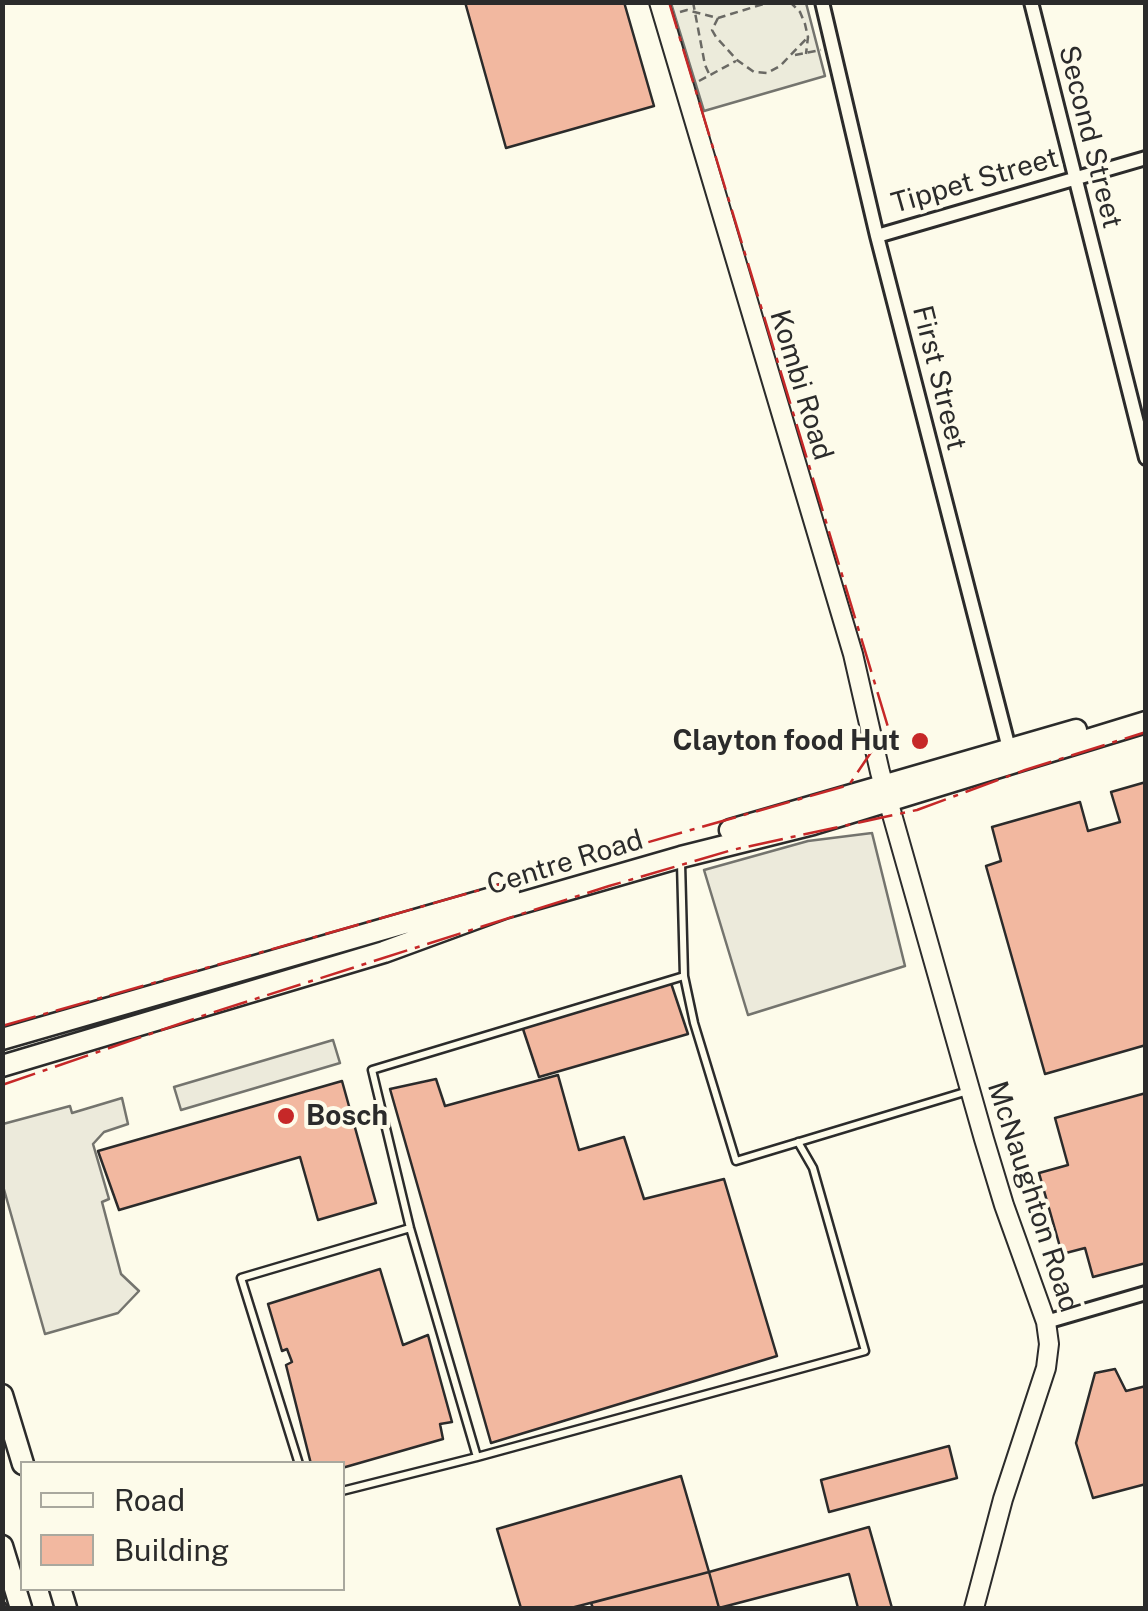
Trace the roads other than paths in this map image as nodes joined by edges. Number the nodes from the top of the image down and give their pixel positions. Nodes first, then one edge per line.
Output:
1 (822, 2) edge
2 (1032, 2) edge
3 (662, 10) edge
4 (1146, 158) edge
5 (1074, 178) junction
6 (877, 236) junction
7 (1146, 458) edge
8 (1146, 710) edge
9 (1146, 722) edge
10 (1011, 756) junction
11 (886, 794) junction
12 (681, 857) junction
13 (684, 976) junction
14 (2, 1039) edge
15 (3, 1067) edge
16 (970, 1090) junction
17 (798, 1142) junction
18 (410, 1228) junction
19 (1146, 1293) edge
20 (1046, 1322) junction
21 (2, 1395) edge
22 (477, 1458) junction
23 (22, 1461) edge
24 (299, 1461) edge
25 (345, 1490) edge
26 (2, 1546) edge
27 (21, 1608) edge
28 (974, 1608) edge

1 - 6 street, First Street
2 - 5 street, Second Street
3 - 11 main road, Kombi Road
4 - 5 street, Tippet Street
5 - 6 street, Tippet Street
5 - 7 street, Second Street
6 - 10 street, First Street
8 - 10 main road, Centre Road
9 - 10 main road, Centre Road
10 - 11 main road, Centre Road
11 - 12 main road, Centre Road
11 - 14 main road, Centre Road
11 - 16 main road, McNaughton Road
12 - 13 lane
12 - 15 main road, Centre Road
13 - 17 lane
13 - 18 lane
16 - 17 lane
16 - 20 main road, McNaughton Road
17 - 22 lane
18 - 22 lane
18 - 24 lane
19 - 20 street
20 - 28 main road, McNaughton Road
21 - 23 main road
22 - 25 lane
26 - 27 main road

